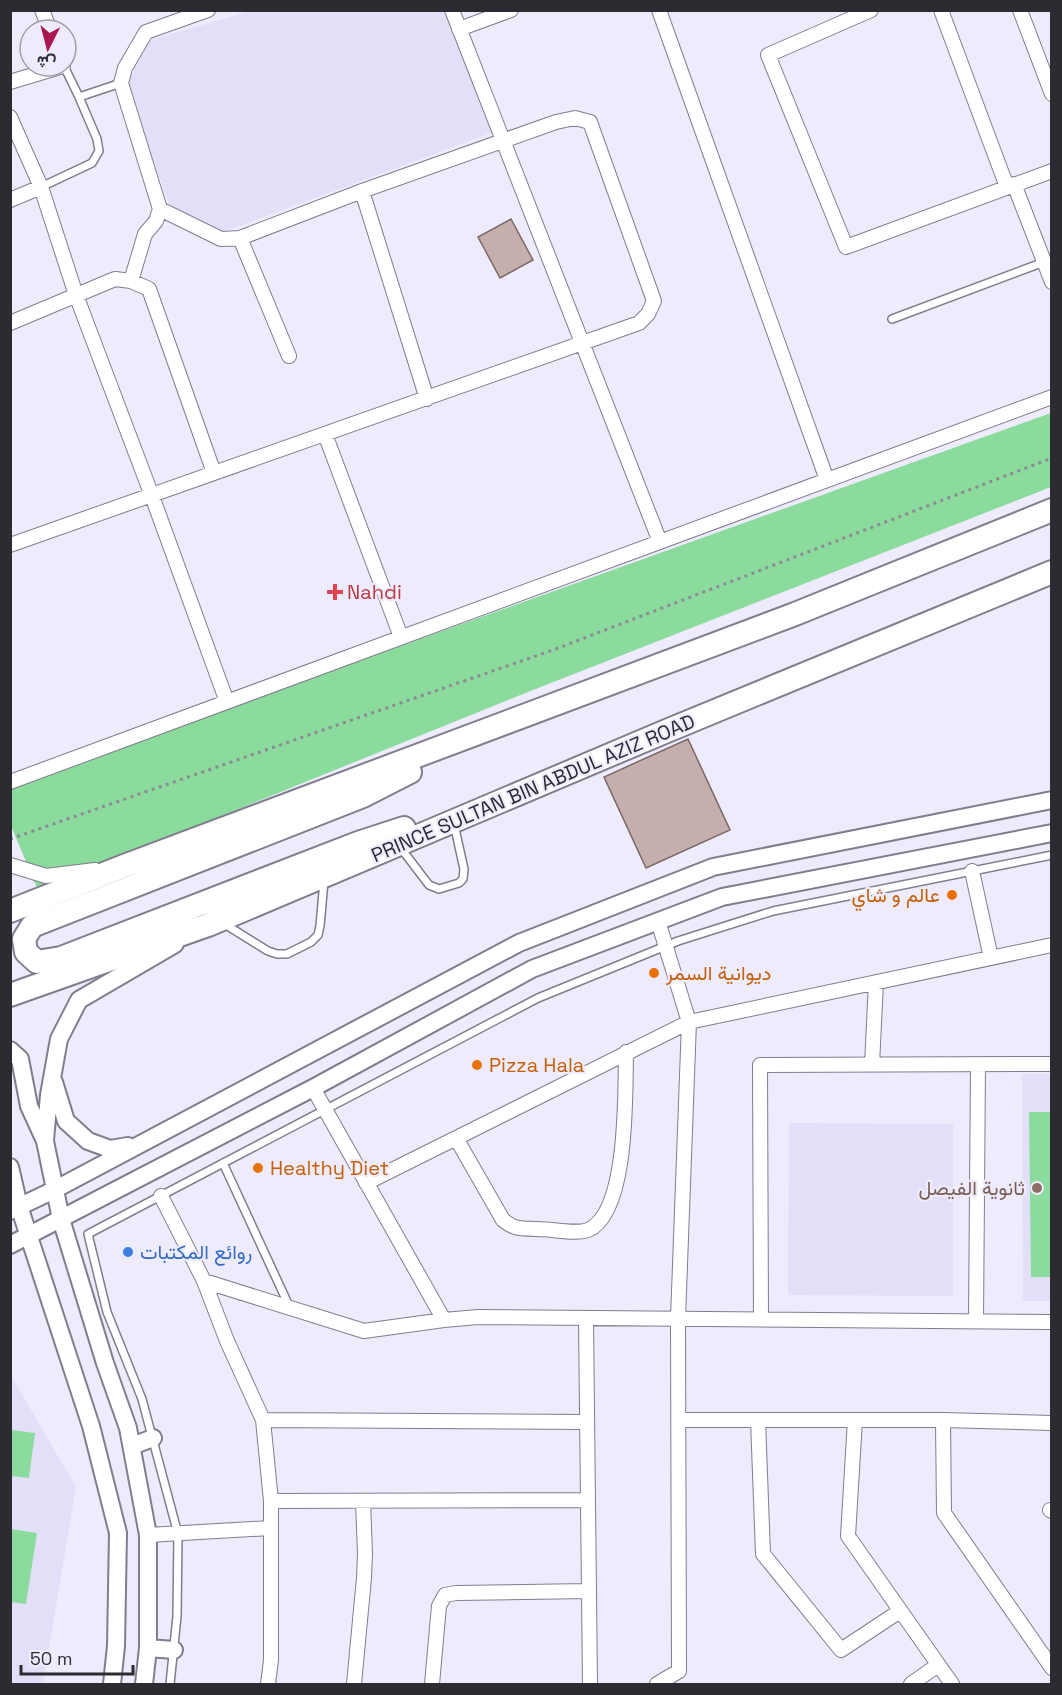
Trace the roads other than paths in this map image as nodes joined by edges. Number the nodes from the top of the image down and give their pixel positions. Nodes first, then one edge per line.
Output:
1 (208, 10) edge
2 (452, 10) edge
3 (511, 10) edge
4 (659, 10) edge
5 (871, 10) edge
6 (941, 10) edge
7 (1020, 10) edge
8 (168, 17) edge
9 (459, 29) junction
10 (70, 78) edge
11 (121, 83) junction
12 (1052, 94) edge
13 (79, 97) junction
14 (10, 117) edge
15 (502, 141) junction
16 (1052, 171) edge
17 (1011, 186) junction
18 (41, 187) junction
19 (362, 191) junction
20 (10, 200) edge
21 (160, 209) junction
22 (240, 238) junction
23 (1044, 262) junction
24 (131, 281) junction
25 (1052, 282) edge
26 (76, 295) junction
27 (892, 319) dead end
28 (10, 322) edge
29 (581, 344) junction
30 (289, 356) dead end
31 (1052, 397) edge
32 (427, 399) junction
33 (325, 434) junction
34 (214, 473) junction
35 (827, 480) junction
36 (152, 496) junction
37 (1052, 510) edge
38 (660, 542) junction
39 (10, 545) edge
40 (1052, 572) edge
41 (401, 637) junction
42 (227, 702) junction
43 (507, 722) junction
44 (10, 782) edge
45 (518, 794) junction
46 (1052, 800) edge
47 (453, 821) junction
48 (1052, 832) edge
49 (398, 845) junction
50 (1052, 855) edge
51 (10, 865) edge
52 (124, 867) junction
53 (972, 871) junction
54 (324, 876) junction
55 (10, 911) edge
56 (658, 921) junction
57 (213, 923) junction
58 (1052, 945) edge
59 (666, 946) junction
60 (991, 958) junction
61 (876, 982) junction
62 (10, 995) edge
63 (688, 1022) junction
64 (10, 1050) edge
65 (626, 1052) junction
66 (1052, 1064) edge
67 (872, 1065) junction
68 (978, 1065) junction
69 (52, 1077) junction
70 (313, 1088) junction
71 (325, 1110) junction
72 (456, 1138) junction
73 (45, 1141) junction
74 (138, 1145) junction
75 (223, 1163) junction
76 (10, 1167) edge
77 (366, 1183) junction
78 (54, 1190) junction
79 (161, 1196) junction
80 (15, 1209) edge
81 (61, 1219) junction
82 (29, 1234) junction
83 (10, 1245) edge
84 (204, 1281) junction
85 (290, 1308) junction
86 (586, 1318) junction
87 (678, 1319) junction
88 (761, 1319) junction
89 (444, 1320) junction
90 (976, 1321) junction
91 (1052, 1322) edge
92 (263, 1420) junction
93 (678, 1420) junction
94 (758, 1420) junction
95 (855, 1420) junction
96 (943, 1420) junction
97 (587, 1422) junction
98 (1052, 1423) edge
99 (153, 1438) junction
100 (132, 1446) junction
101 (588, 1500) junction
102 (271, 1501) junction
103 (363, 1501) junction
104 (271, 1528) junction
105 (178, 1534) junction
106 (148, 1535) junction
107 (588, 1591) junction
108 (900, 1611) junction
109 (148, 1648) junction
110 (174, 1650) junction
111 (938, 1665) junction
112 (1052, 1668) edge
113 (112, 1684) edge
114 (144, 1684) edge
115 (170, 1684) edge
116 (268, 1684) edge
117 (354, 1684) edge
118 (432, 1684) edge
119 (590, 1684) edge
120 (657, 1684) edge
121 (911, 1684) edge
122 (952, 1684) edge

1 - 8 street
2 - 9 street
3 - 9 street
4 - 35 street
5 - 17 street
6 - 17 street
7 - 12 street
8 - 11 street
9 - 15 street
10 - 13 lane
11 - 13 lane
11 - 21 street
13 - 18 lane
14 - 18 street
15 - 19 street
15 - 29 street
15 - 29 street
16 - 17 street
17 - 23 street
18 - 20 street
18 - 26 street
19 - 22 street
19 - 32 street
21 - 22 street
21 - 24 street
22 - 30 street
23 - 25 street
23 - 27 lane
24 - 26 street
24 - 34 street
26 - 28 street
26 - 36 street
29 - 32 street
29 - 38 street
31 - 35 street
32 - 33 street
33 - 34 street
33 - 41 street
34 - 36 street
35 - 38 street
36 - 39 street
36 - 42 street
37 - 43 highway
38 - 41 street
40 - 45 highway, PRINCE SULTAN BIN ABDUL AZIZ ROAD
41 - 42 street
42 - 44 street
43 - 45 highway
43 - 52 highway
45 - 47 highway, PRINCE SULTAN BIN ABDUL AZIZ ROAD
46 - 74 street
47 - 49 highway, PRINCE SULTAN BIN ABDUL AZIZ ROAD
47 - 49 lane
48 - 56 street
49 - 54 highway, PRINCE SULTAN BIN ABDUL AZIZ ROAD
50 - 53 lane
51 - 52 street
52 - 55 highway
53 - 59 lane
53 - 60 street
54 - 57 highway, PRINCE SULTAN BIN ABDUL AZIZ ROAD
54 - 57 lane
56 - 59 street
56 - 70 street
57 - 62 highway, PRINCE SULTAN BIN ABDUL AZIZ ROAD
57 - 69 street
58 - 60 street
59 - 63 street
59 - 71 lane
60 - 61 street
61 - 63 street
61 - 67 street
63 - 65 street
63 - 87 street
64 - 73 street
65 - 72 street
65 - 72 street
66 - 68 street
67 - 68 street
67 - 88 street
68 - 90 street
69 - 73 street
69 - 74 street
70 - 71 street
70 - 81 street
71 - 75 lane
71 - 77 street
72 - 77 street
73 - 78 street
74 - 78 street
75 - 79 lane
75 - 85 lane
76 - 80 street
77 - 89 street
78 - 80 street
78 - 81 street
79 - 84 street
79 - 99 lane
80 - 82 street
81 - 82 street
81 - 100 street
82 - 83 street
82 - 113 street
84 - 85 street
84 - 92 street
85 - 89 street
86 - 87 street
86 - 89 street
86 - 97 street
87 - 88 street
87 - 93 street
88 - 90 street
90 - 91 street
92 - 97 street
92 - 102 street
93 - 94 street
93 - 120 street
94 - 95 street
94 - 108 street
95 - 96 street
95 - 108 street
96 - 98 street
96 - 112 street
97 - 101 street
99 - 100 street
99 - 105 lane
100 - 106 street
101 - 103 street
101 - 107 street
102 - 103 street
102 - 104 street
103 - 117 street
104 - 105 street
104 - 116 street
105 - 106 street
105 - 110 lane
106 - 109 street
107 - 118 street
107 - 119 street
108 - 111 street
109 - 110 street
109 - 114 street
110 - 115 lane
111 - 121 street
111 - 122 street

